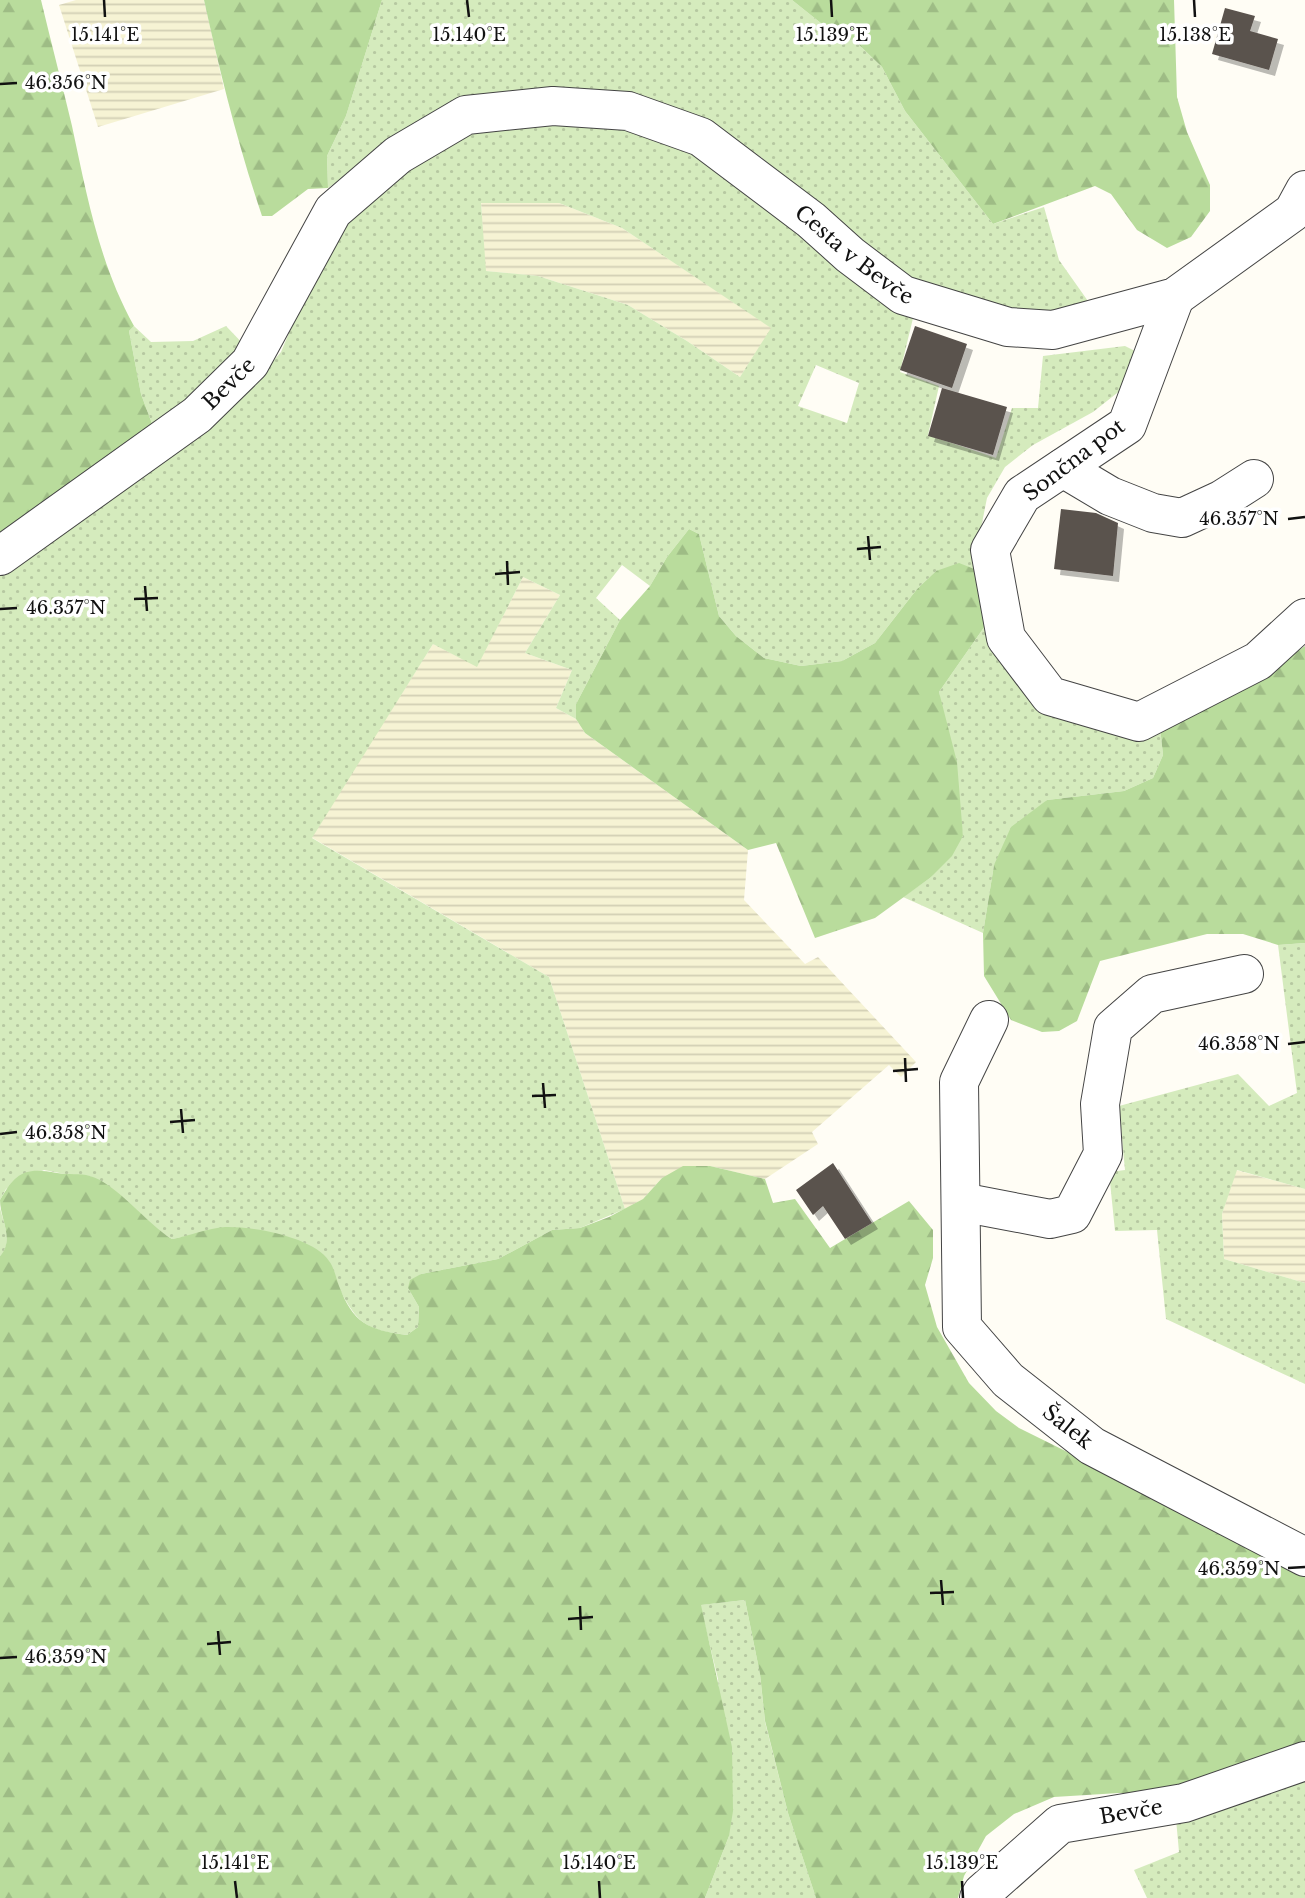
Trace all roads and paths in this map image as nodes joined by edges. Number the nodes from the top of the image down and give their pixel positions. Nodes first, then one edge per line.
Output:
1 (398, 155) joint
2 (1305, 191) edge
3 (1175, 297) junction
4 (1063, 468) junction
5 (1254, 479) dead end
6 (0, 556) edge
7 (1305, 618) edge
8 (1244, 974) dead end
9 (989, 1020) dead end
10 (961, 1202) junction
11 (1305, 1557) edge
12 (1305, 1761) edge
13 (979, 1898) edge

1 - 3 street, Cesta v Bevče
1 - 6 street, Bevče
2 - 3 street, Cesta v Bevče
3 - 4 street, Sončna pot
4 - 5 street
4 - 7 street, Sončna pot
8 - 10 street
9 - 10 street, Šalek
10 - 11 street, Šalek
12 - 13 street, Bevče

